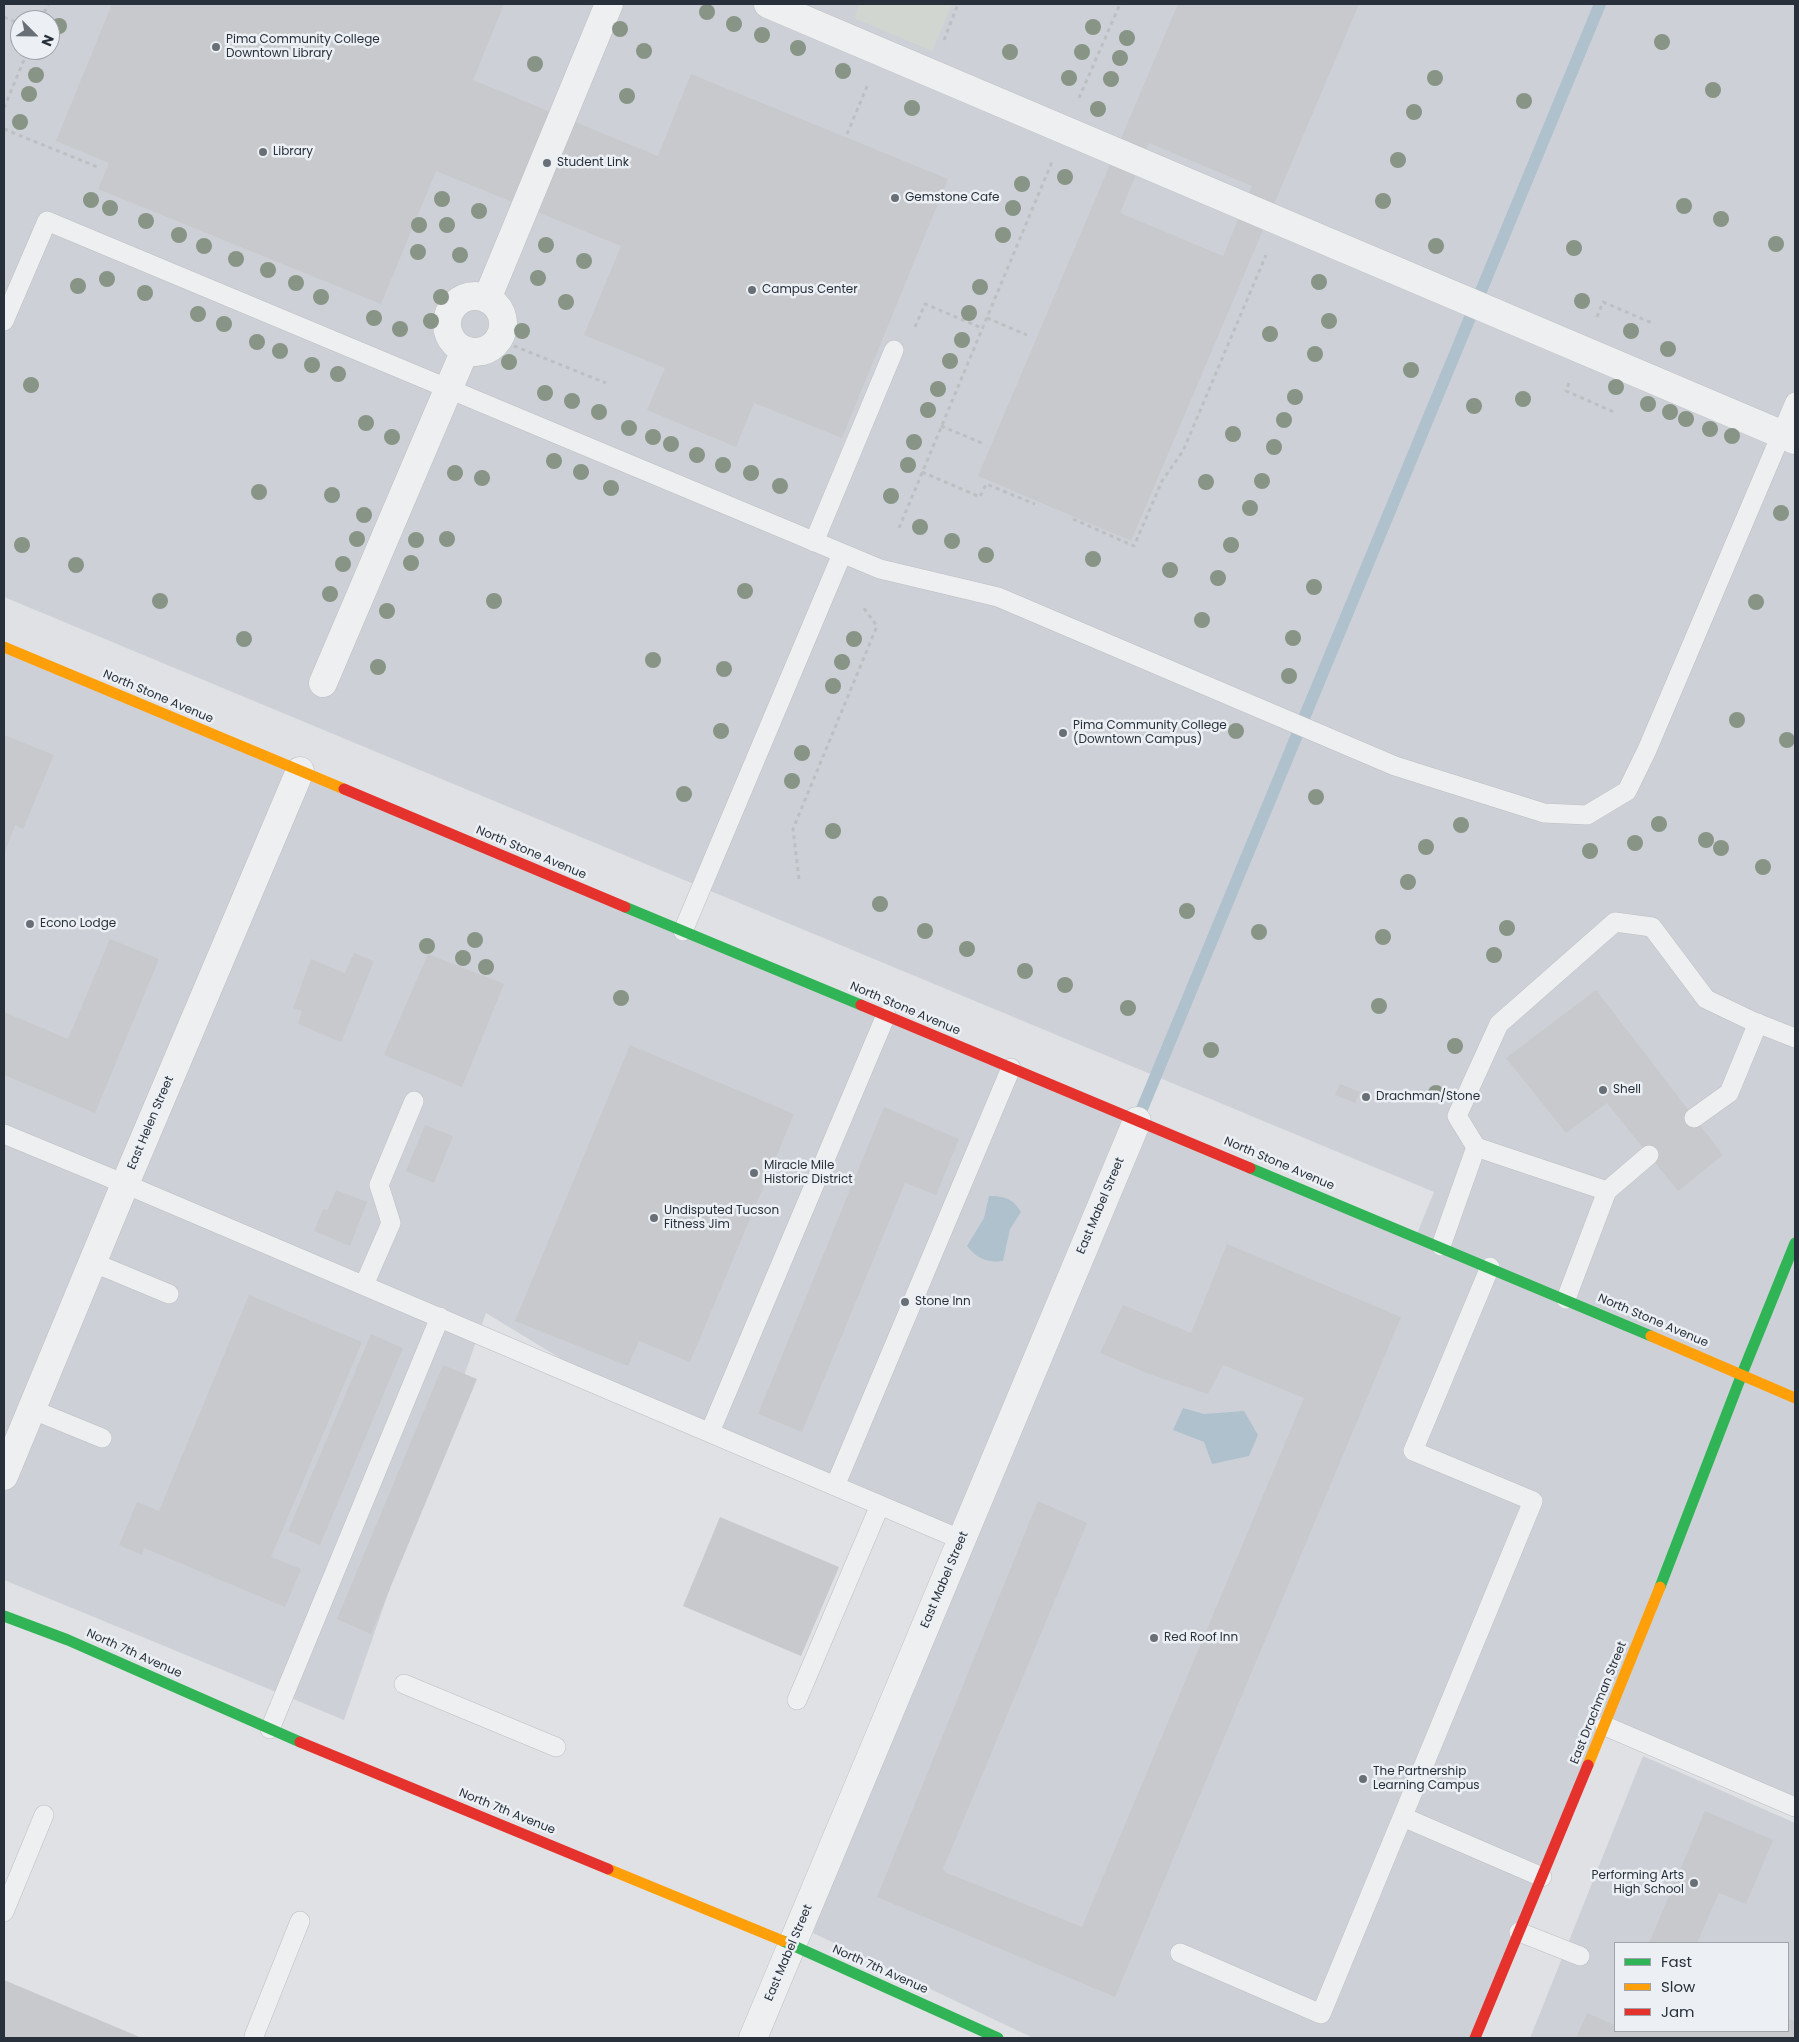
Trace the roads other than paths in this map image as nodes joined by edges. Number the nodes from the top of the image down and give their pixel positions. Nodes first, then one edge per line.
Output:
1 (609, 4) edge
2 (768, 4) edge
3 (487, 299) junction
4 (4, 321) edge
5 (465, 350) junction
6 (894, 350) road end
7 (448, 389) junction
8 (1795, 402) edge
9 (1788, 437) edge
10 (814, 542) junction
11 (842, 554) junction
12 (4, 647) edge
13 (323, 683) dead end
14 (300, 771) junction
15 (683, 932) junction
16 (886, 1015) junction
17 (1758, 1023) junction
18 (1795, 1038) edge
19 (1011, 1068) junction
20 (414, 1101) dead end
21 (1694, 1118) dead end
22 (1137, 1121) junction
23 (4, 1134) edge
24 (1476, 1147) junction
25 (1649, 1155) dead end
26 (125, 1184) junction
27 (1607, 1191) junction
28 (1795, 1242) edge
29 (1441, 1246) junction
30 (92, 1262) junction
31 (1490, 1267) junction
32 (364, 1285) junction
33 (169, 1294) dead end
34 (1566, 1299) junction
35 (440, 1317) junction
36 (1742, 1374) junction
37 (1795, 1398) edge
38 (32, 1409) junction
39 (710, 1432) junction
40 (102, 1438) dead end
41 (4, 1476) edge
42 (834, 1486) junction
43 (880, 1505) junction
44 (962, 1540) junction
45 (4, 1616) edge
46 (404, 1684) dead end
47 (797, 1700) dead end
48 (1605, 1726) junction
49 (270, 1730) junction
50 (556, 1747) dead end
51 (1795, 1807) edge
52 (44, 1815) dead end
53 (1402, 1817) junction
54 (1542, 1877) junction
55 (4, 1912) edge
56 (300, 1921) dead end
57 (1519, 1932) junction
58 (792, 1945) junction
59 (1180, 1953) dead end
60 (1580, 1956) dead end
61 (254, 2036) dead end
62 (754, 2038) edge
63 (998, 2038) edge
64 (1475, 2038) edge

1 - 3 street
2 - 9 street
3 - 5 street
3 - 5 street
4 - 7 lane
5 - 7 street
6 - 10 lane
7 - 10 lane
7 - 13 street
8 - 9 lane
9 - 11 lane
10 - 11 lane
11 - 15 lane
12 - 14 main road, North Stone Avenue
14 - 15 main road, North Stone Avenue
14 - 26 street, East Helen Street
15 - 16 main road, North Stone Avenue
16 - 19 main road, North Stone Avenue
16 - 39 lane
17 - 18 lane
17 - 21 lane
17 - 24 lane
19 - 22 main road, North Stone Avenue
19 - 42 lane
20 - 32 lane
22 - 29 main road, North Stone Avenue
22 - 44 street, East Mabel Street
23 - 26 lane
24 - 27 lane
24 - 29 lane
25 - 27 lane
26 - 30 street, East Helen Street
26 - 32 lane
27 - 34 lane
28 - 36 main road, East Drachman Street
29 - 31 main road, North Stone Avenue
30 - 33 lane
30 - 38 street, East Helen Street
31 - 34 main road, North Stone Avenue
31 - 53 lane
32 - 35 lane
34 - 36 main road, North Stone Avenue
35 - 39 lane
35 - 49 lane
36 - 37 main road, North Stone Avenue
36 - 48 main road, East Drachman Street
38 - 40 lane
38 - 41 street, East Helen Street
39 - 42 lane
42 - 43 lane
43 - 44 lane
43 - 47 lane
44 - 58 street, East Mabel Street
45 - 49 main road, North 7th Avenue
46 - 50 lane
48 - 51 lane
48 - 54 main road, East Drachman Street
49 - 58 main road, North 7th Avenue
52 - 55 lane
53 - 54 lane
53 - 59 lane
54 - 57 main road, East Drachman Street
56 - 61 lane
57 - 60 lane
57 - 64 main road, East Drachman Street
58 - 62 street, East Mabel Street
58 - 63 main road, North 7th Avenue

